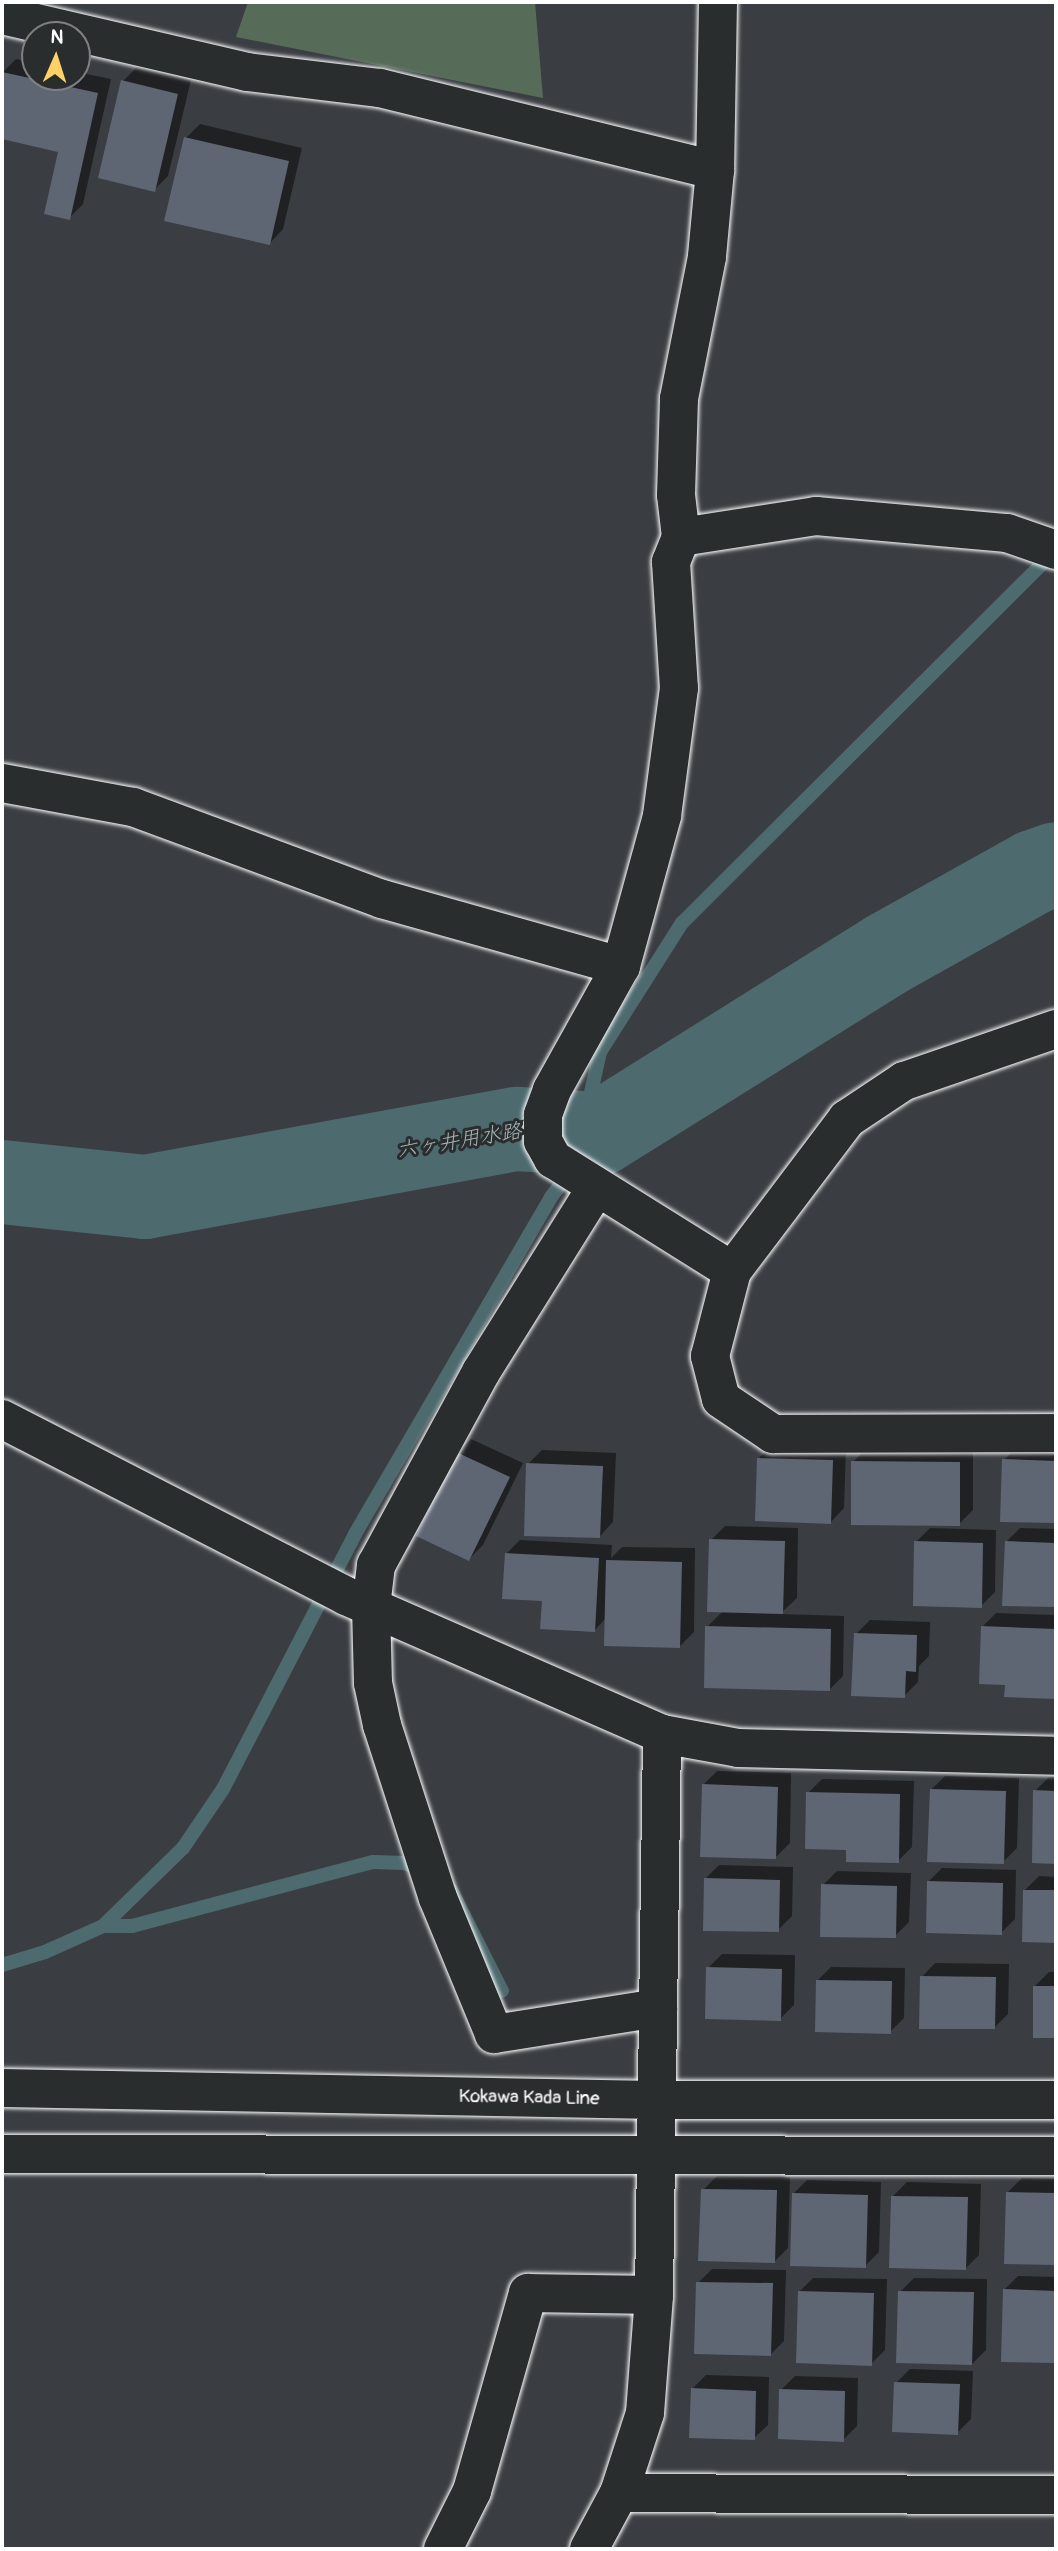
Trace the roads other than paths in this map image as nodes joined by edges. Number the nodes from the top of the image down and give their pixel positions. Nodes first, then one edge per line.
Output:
1 (718, 2) edge
2 (11, 12) edge
3 (715, 170) junction
4 (681, 537) junction
5 (1051, 547) edge
6 (2, 783) edge
7 (621, 967) junction
8 (1056, 1029) edge
9 (591, 1185) junction
10 (732, 1271) junction
11 (2, 1419) edge
12 (1056, 1433) edge
13 (359, 1601) junction
14 (662, 1734) junction
15 (1056, 1756) edge
16 (658, 2008) junction
17 (2, 2088) edge
18 (656, 2100) junction
19 (1056, 2100) edge
20 (2, 2154) edge
21 (1056, 2156) edge
22 (654, 2158) junction
23 (654, 2295) junction
24 (619, 2493) junction
25 (1056, 2495) edge
26 (443, 2549) edge
27 (589, 2549) edge

1 - 3 street
2 - 3 street
3 - 4 street
4 - 5 street
4 - 7 street
6 - 7 street
7 - 9 street
8 - 10 street
9 - 10 street
9 - 13 street
10 - 12 street
11 - 13 street
13 - 14 street
13 - 16 street
14 - 15 street
14 - 16 street
16 - 18 street
17 - 18 street, Kokawa Kada Line
18 - 19 street, Kokawa Kada Line
18 - 22 street
20 - 22 street
21 - 22 street
22 - 23 street
23 - 24 street
23 - 26 street
24 - 25 street
24 - 27 street

